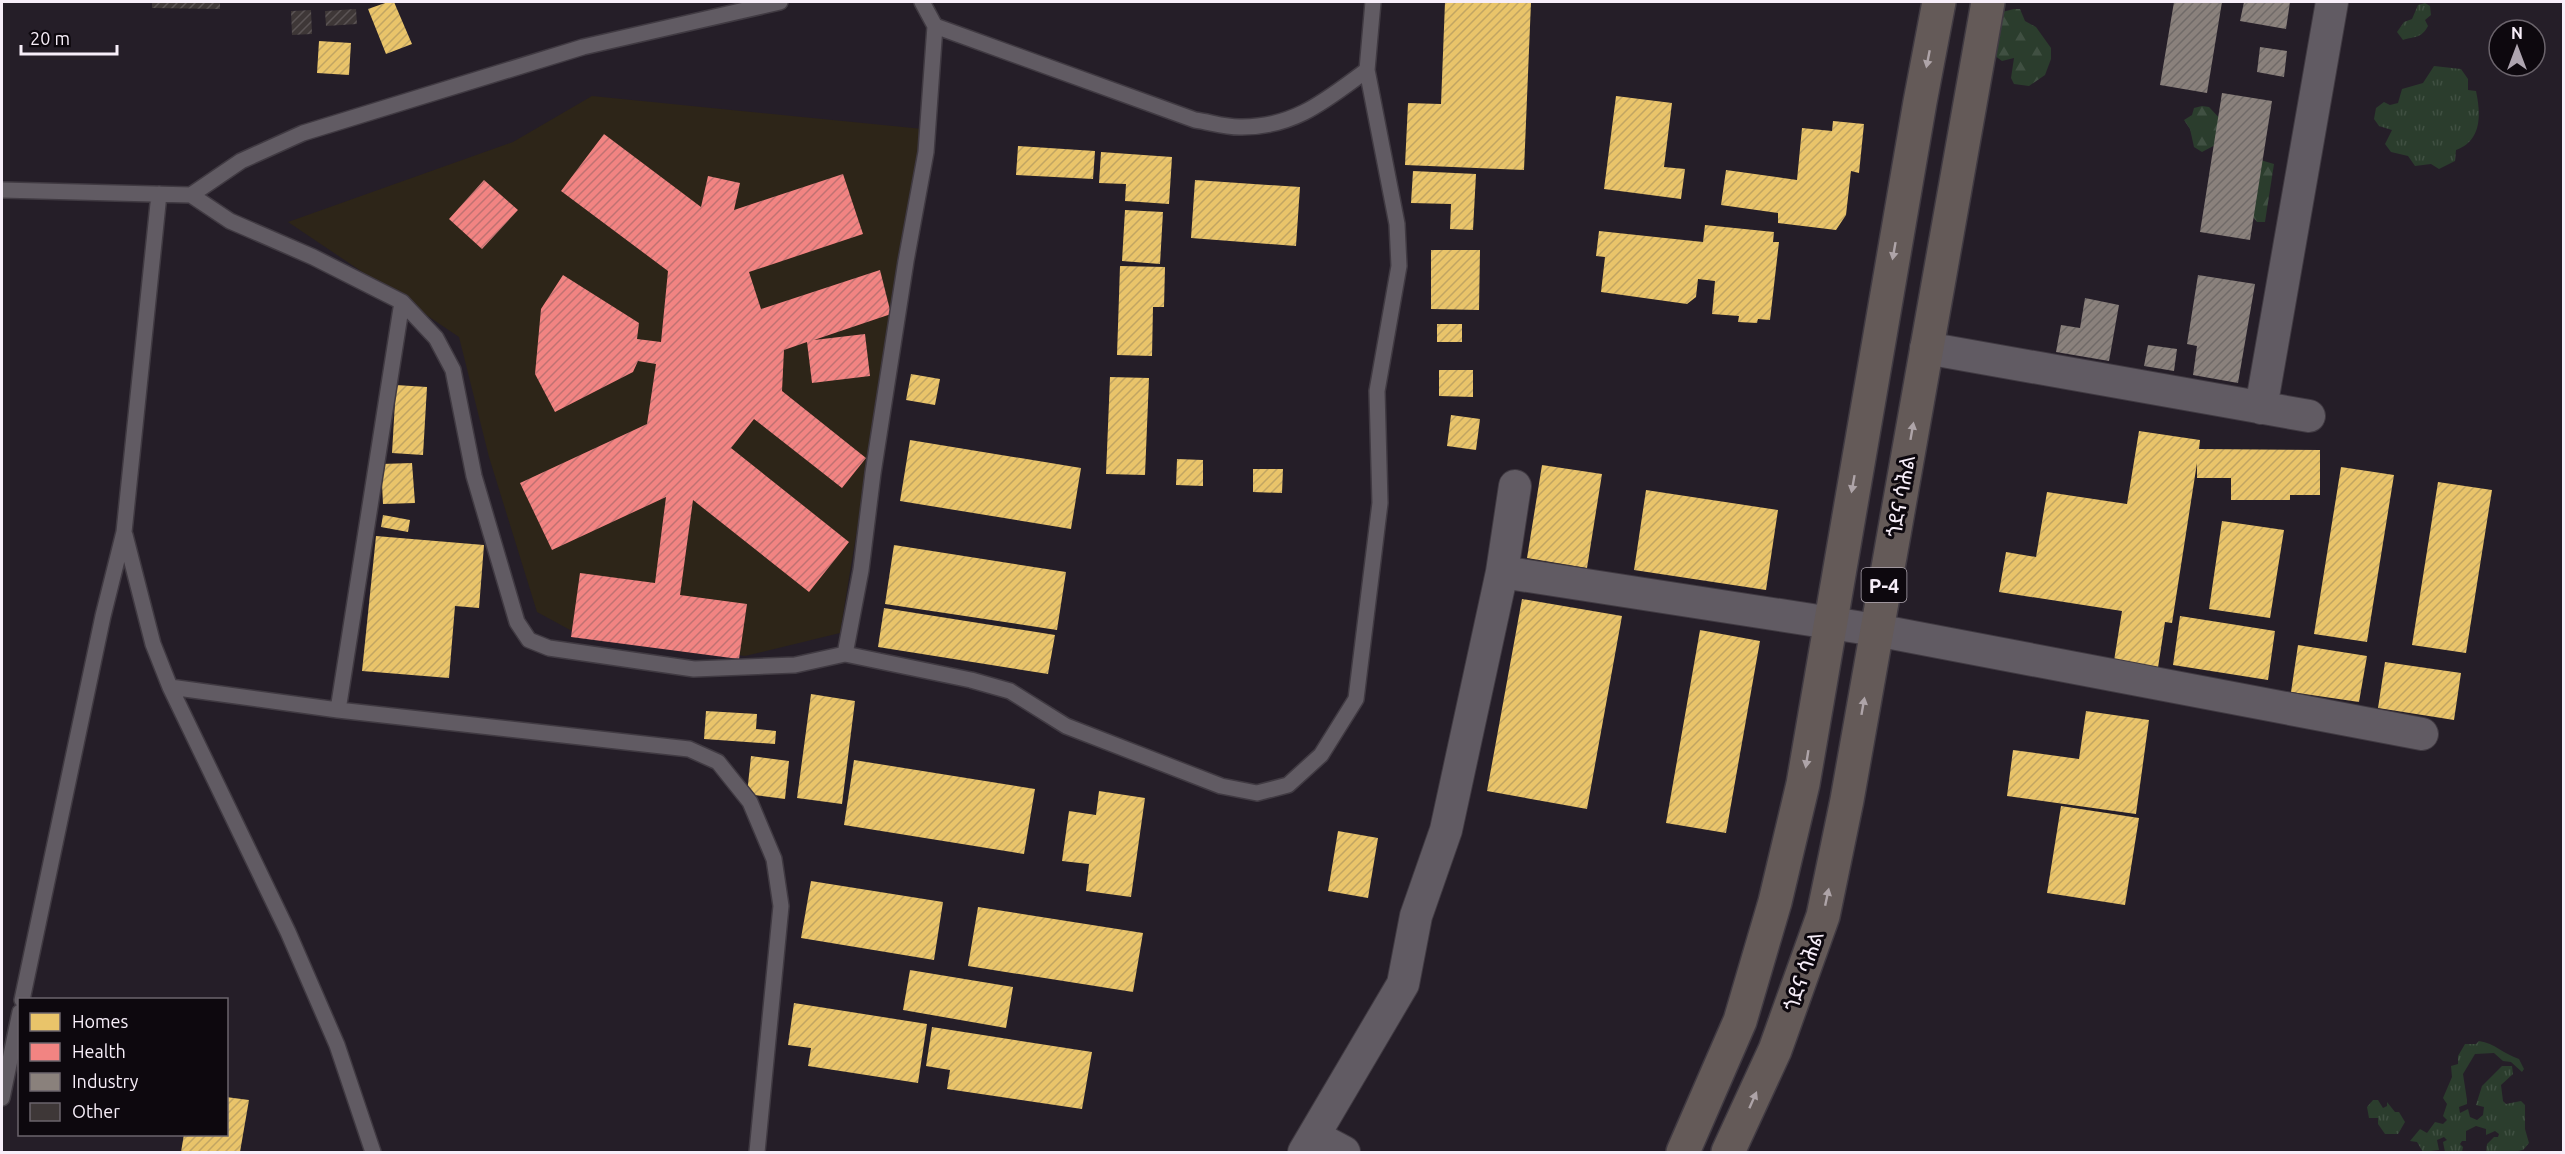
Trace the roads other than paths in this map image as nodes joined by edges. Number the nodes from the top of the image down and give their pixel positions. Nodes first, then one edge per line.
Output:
1 (780, 2) edge
2 (922, 2) edge
3 (1373, 2) edge
4 (1940, 2) edge
5 (1988, 2) edge
6 (2332, 2) edge
7 (935, 26) junction
8 (1366, 70) junction
9 (2, 190) edge
10 (159, 194) junction
11 (191, 195) junction
12 (402, 302) junction
13 (1926, 348) junction
14 (2261, 408) junction
15 (2309, 416) dead end
16 (1515, 486) dead end
17 (124, 532) junction
18 (1502, 572) junction
19 (1829, 623) junction
20 (1876, 630) junction
21 (845, 654) junction
22 (170, 687) junction
23 (338, 710) junction
24 (2422, 734) dead end
25 (22, 998) edge
26 (18, 1022) edge
27 (2, 1098) edge
28 (1309, 1144) edge
29 (373, 1152) edge
30 (757, 1152) edge
31 (1344, 1152) edge
32 (1683, 1152) edge
33 (1728, 1152) edge

1 - 11 lane
2 - 7 lane
3 - 8 lane
4 -> 19 highway, P-4
5 - 13 highway, ጎደና ሳሕል / P-4
6 - 14 street
7 - 8 lane
7 - 21 lane
8 - 21 lane
9 - 10 lane
10 - 11 lane
10 - 17 lane
11 - 12 lane
12 - 21 lane
12 - 23 lane
13 - 14 street
20 -> 13 highway, ጎደና ሳሕል / P-4
14 - 15 street
16 - 18 street
17 - 22 lane
17 - 25 lane
18 - 19 street
18 - 28 street
19 - 20 street
19 -> 32 highway, P-4
20 - 24 street
33 -> 20 highway, ጎደና ሳሕል / P-4
22 - 23 lane
22 - 29 lane
23 - 30 lane
26 - 27 lane
28 - 31 street

